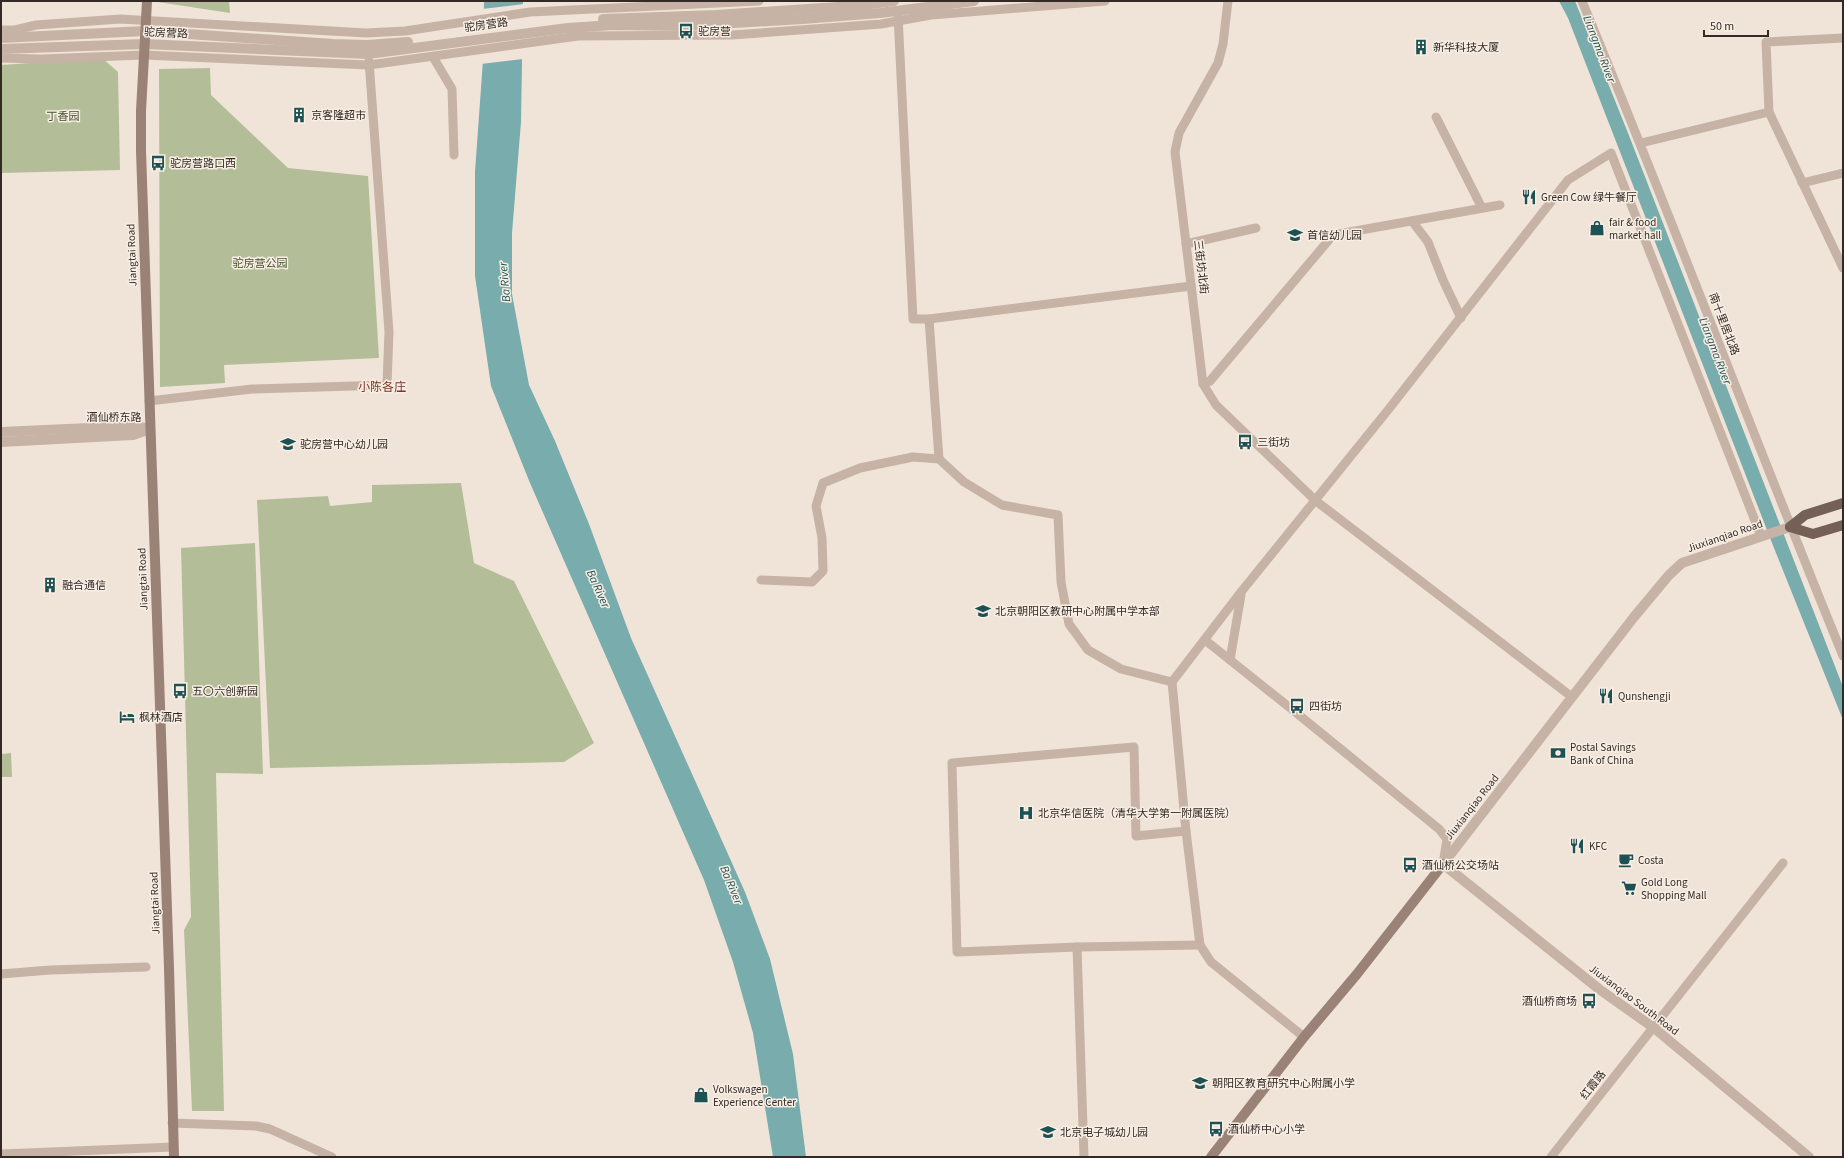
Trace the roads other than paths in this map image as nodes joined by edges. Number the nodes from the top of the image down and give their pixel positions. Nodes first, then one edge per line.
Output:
1 (147, 1) edge
2 (759, 1) edge
3 (974, 1) edge
4 (1105, 1) edge
5 (1228, 1) edge
6 (1582, 1) edge
7 (888, 4) edge
8 (921, 4) edge
9 (146, 20) junction
10 (899, 22) junction
11 (530, 29) junction
12 (1, 30) edge
13 (145, 31) junction
14 (366, 33) junction
15 (1, 38) edge
16 (1843, 38) edge
17 (144, 44) junction
18 (1, 49) edge
19 (368, 50) junction
20 (144, 55) junction
21 (433, 57) junction
22 (1, 58) edge
23 (369, 66) junction
24 (1769, 112) junction
25 (1436, 117) dead end
26 (1641, 143) junction
27 (454, 155) dead end
28 (1843, 172) edge
29 (1802, 183) junction
30 (1500, 205) dead end
31 (1482, 208) junction
32 (1412, 221) junction
33 (1256, 228) dead end
34 (1186, 244) junction
35 (1843, 268) edge
36 (1191, 286) junction
37 (1461, 318) junction
38 (929, 319) junction
39 (1203, 384) junction
40 (149, 401) junction
41 (150, 429) junction
42 (1, 432) edge
43 (1, 442) edge
44 (939, 459) junction
45 (1316, 501) junction
46 (1843, 503) edge
47 (1843, 525) edge
48 (1790, 527) junction
49 (1761, 536) junction
50 (761, 580) dead end
51 (1241, 592) junction
52 (1205, 640) junction
53 (1843, 656) edge
54 (1230, 660) junction
55 (1172, 682) junction
56 (1572, 697) junction
57 (1186, 831) junction
58 (1782, 863) dead end
59 (1443, 864) junction
60 (1200, 945) junction
61 (1076, 947) junction
62 (146, 967) dead end
63 (1, 974) edge
64 (1654, 1028) junction
65 (1304, 1037) junction
66 (172, 1123) junction
67 (173, 1152) edge
68 (1, 1154) edge
69 (332, 1157) edge
70 (1084, 1157) edge
71 (1211, 1157) edge
72 (1551, 1157) edge
73 (1809, 1157) edge

1 - 9 main road, Jiangtai Road
2 - 14 street
3 - 8 street, 驼房营路
4 - 10 street
5 - 34 street, 三街坊北街
6 - 26 street, 南十里居北路
7 - 8 street, 驼房营路
7 - 10 street
7 - 11 street, 驼房营路
7 - 11 street, 驼房营路
9 - 12 street
9 - 13 main road, Jiangtai Road
9 - 14 street
10 - 21 street
10 - 38 street
11 - 19 street, 驼房营路
13 - 15 street, 驼房营路
13 - 17 main road, Jiangtai Road
13 - 19 street, 驼房营路
14 - 19 street
16 - 24 street
17 - 18 street, 驼房营路
17 - 19 street, 驼房营路
17 - 20 main road, Jiangtai Road
19 - 23 street
20 - 22 street
20 - 23 street
20 - 40 main road, Jiangtai Road
21 - 23 street
21 - 27 street
23 - 40 street
24 - 26 street
24 - 29 street
25 - 31 street
26 - 48 street, 南十里居北路
28 - 29 street
29 - 35 street
30 - 31 street
31 - 32 street
32 - 37 street
32 - 39 street
33 - 34 street
34 - 36 street, 三街坊北街
36 - 38 street
36 - 39 street, 三街坊北街
37 - 45 street
37 - 49 street
38 - 44 street
39 - 45 street, 三街坊北街
40 - 41 main road, Jiangtai Road
41 - 42 street, 酒仙桥东路
41 - 43 street, 酒仙桥东路
41 - 66 main road, Jiangtai Road
44 - 50 street
44 - 55 street
45 - 51 street
45 - 56 street, 三街坊北街
46 - 48 main road, Jiuxianqiao Road
47 - 48 main road
48 - 49 street, Jiuxianqiao Road
48 - 53 street, 南十里居北路
49 - 56 street, Jiuxianqiao Road
51 - 52 street
51 - 54 street
52 - 54 street
52 - 55 street
54 - 59 street
55 - 57 street
56 - 59 street, Jiuxianqiao Road
57 - 60 street
57 - 61 street
58 - 64 street, 红霞路
59 - 64 street, Jiuxianqiao South Road
59 - 65 main road, Jiuxianqiao Road
60 - 61 street
60 - 65 street
61 - 70 street
62 - 63 street
64 - 72 street, 红霞路
64 - 73 street, Jiuxianqiao South Road
65 - 71 main road, Jiuxianqiao Road
66 - 67 main road, Jiangtai Road
66 - 69 street
67 - 68 street

